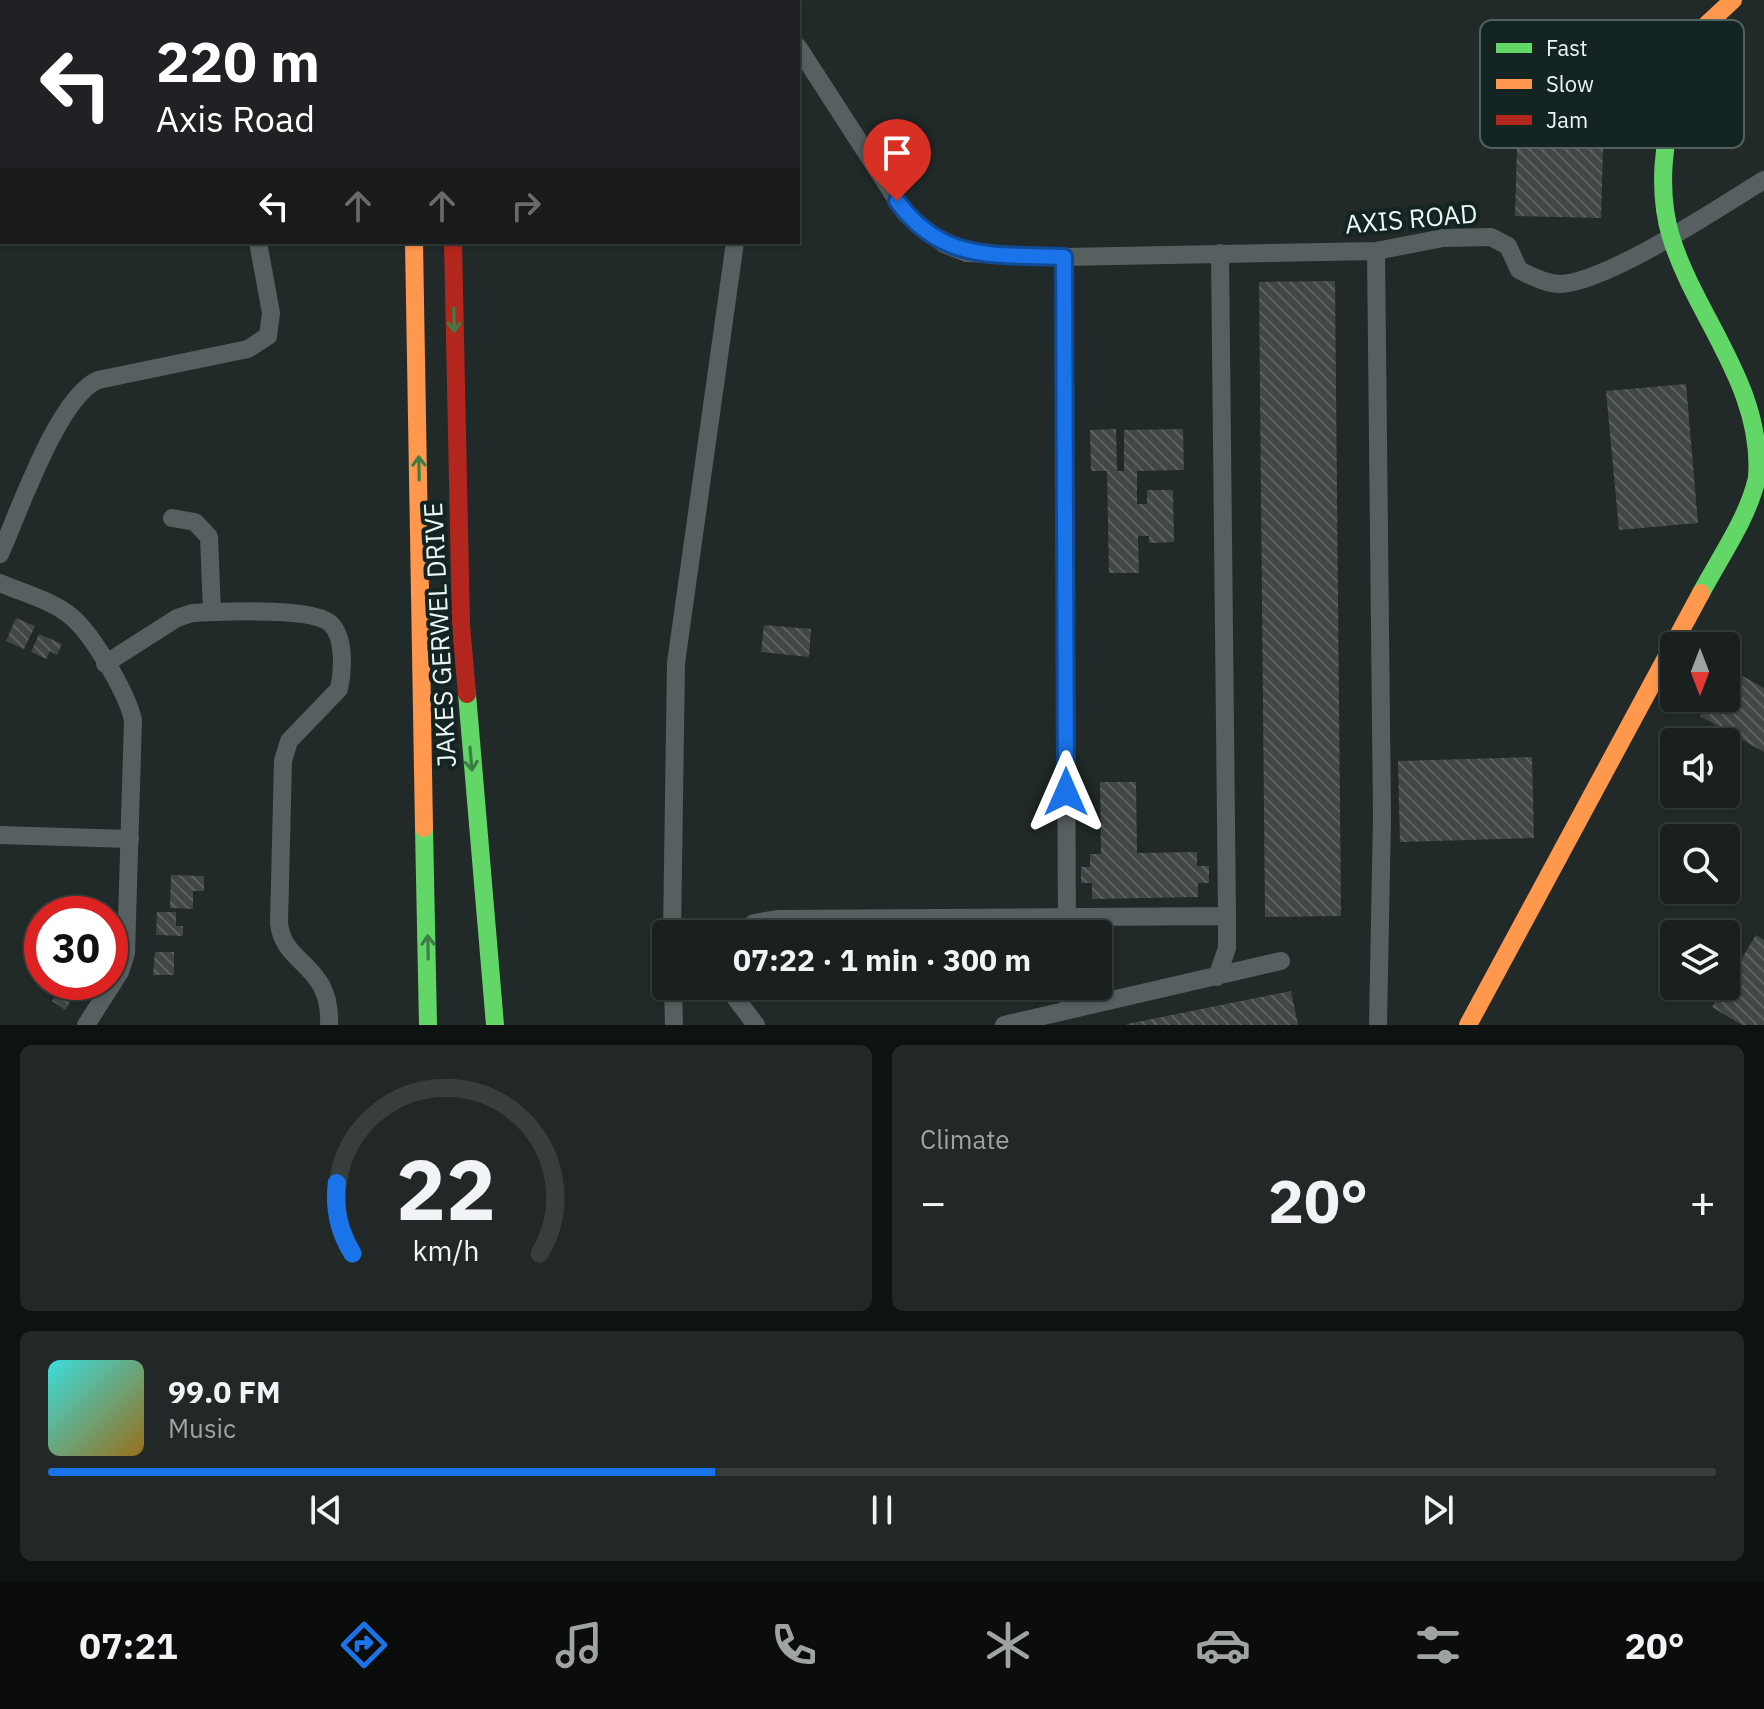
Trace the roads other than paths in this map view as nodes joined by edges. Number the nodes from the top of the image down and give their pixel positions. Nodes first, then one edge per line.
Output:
1 (1733, 0) edge
2 (1712, 20) edge
3 (800, 50) edge
4 (1665, 148) edge
5 (1764, 180) edge
6 (1671, 236) junction
7 (258, 244) edge
8 (414, 244) edge
9 (453, 244) edge
10 (735, 244) edge
11 (1376, 251) junction
12 (1220, 253) junction
13 (1064, 257) junction
14 (172, 518) dead end
15 (0, 554) edge
16 (0, 583) edge
17 (212, 612) junction
18 (105, 664) junction
19 (0, 835) edge
20 (130, 839) junction
21 (1227, 916) junction
22 (672, 920) edge
23 (771, 920) edge
24 (818, 920) edge
25 (1067, 920) edge
26 (1112, 923) edge
27 (1281, 961) dead end
28 (1217, 977) junction
29 (673, 1000) edge
30 (737, 1000) edge
31 (1069, 1000) edge
32 (1069, 1007) junction
33 (93, 1023) edge
34 (329, 1025) edge
35 (428, 1025) edge
36 (495, 1025) edge
37 (674, 1025) edge
38 (756, 1025) edge
39 (1004, 1025) edge
40 (1378, 1025) edge
41 (1468, 1025) edge

1 - 2 main road
3 - 13 street, AXIS ROAD
4 - 6 main road
5 - 6 street, AXIS ROAD
6 - 11 street, AXIS ROAD
6 - 41 main road
7 - 15 street
35 -> 8 main road, JAKES GERWEL DRIVE
9 -> 36 main road, JAKES GERWEL DRIVE
10 - 22 street
11 - 12 street, AXIS ROAD
11 - 40 street
12 - 13 street, AXIS ROAD
12 - 21 street
13 - 25 street
14 - 17 street
16 - 18 street
17 - 18 street
17 - 34 street
18 - 20 street
19 - 20 street
20 - 33 street
21 - 26 street
21 - 28 street
23 - 24 street
27 - 28 street
28 - 32 street
29 - 37 street
30 - 38 street
31 - 32 street
32 - 39 street

